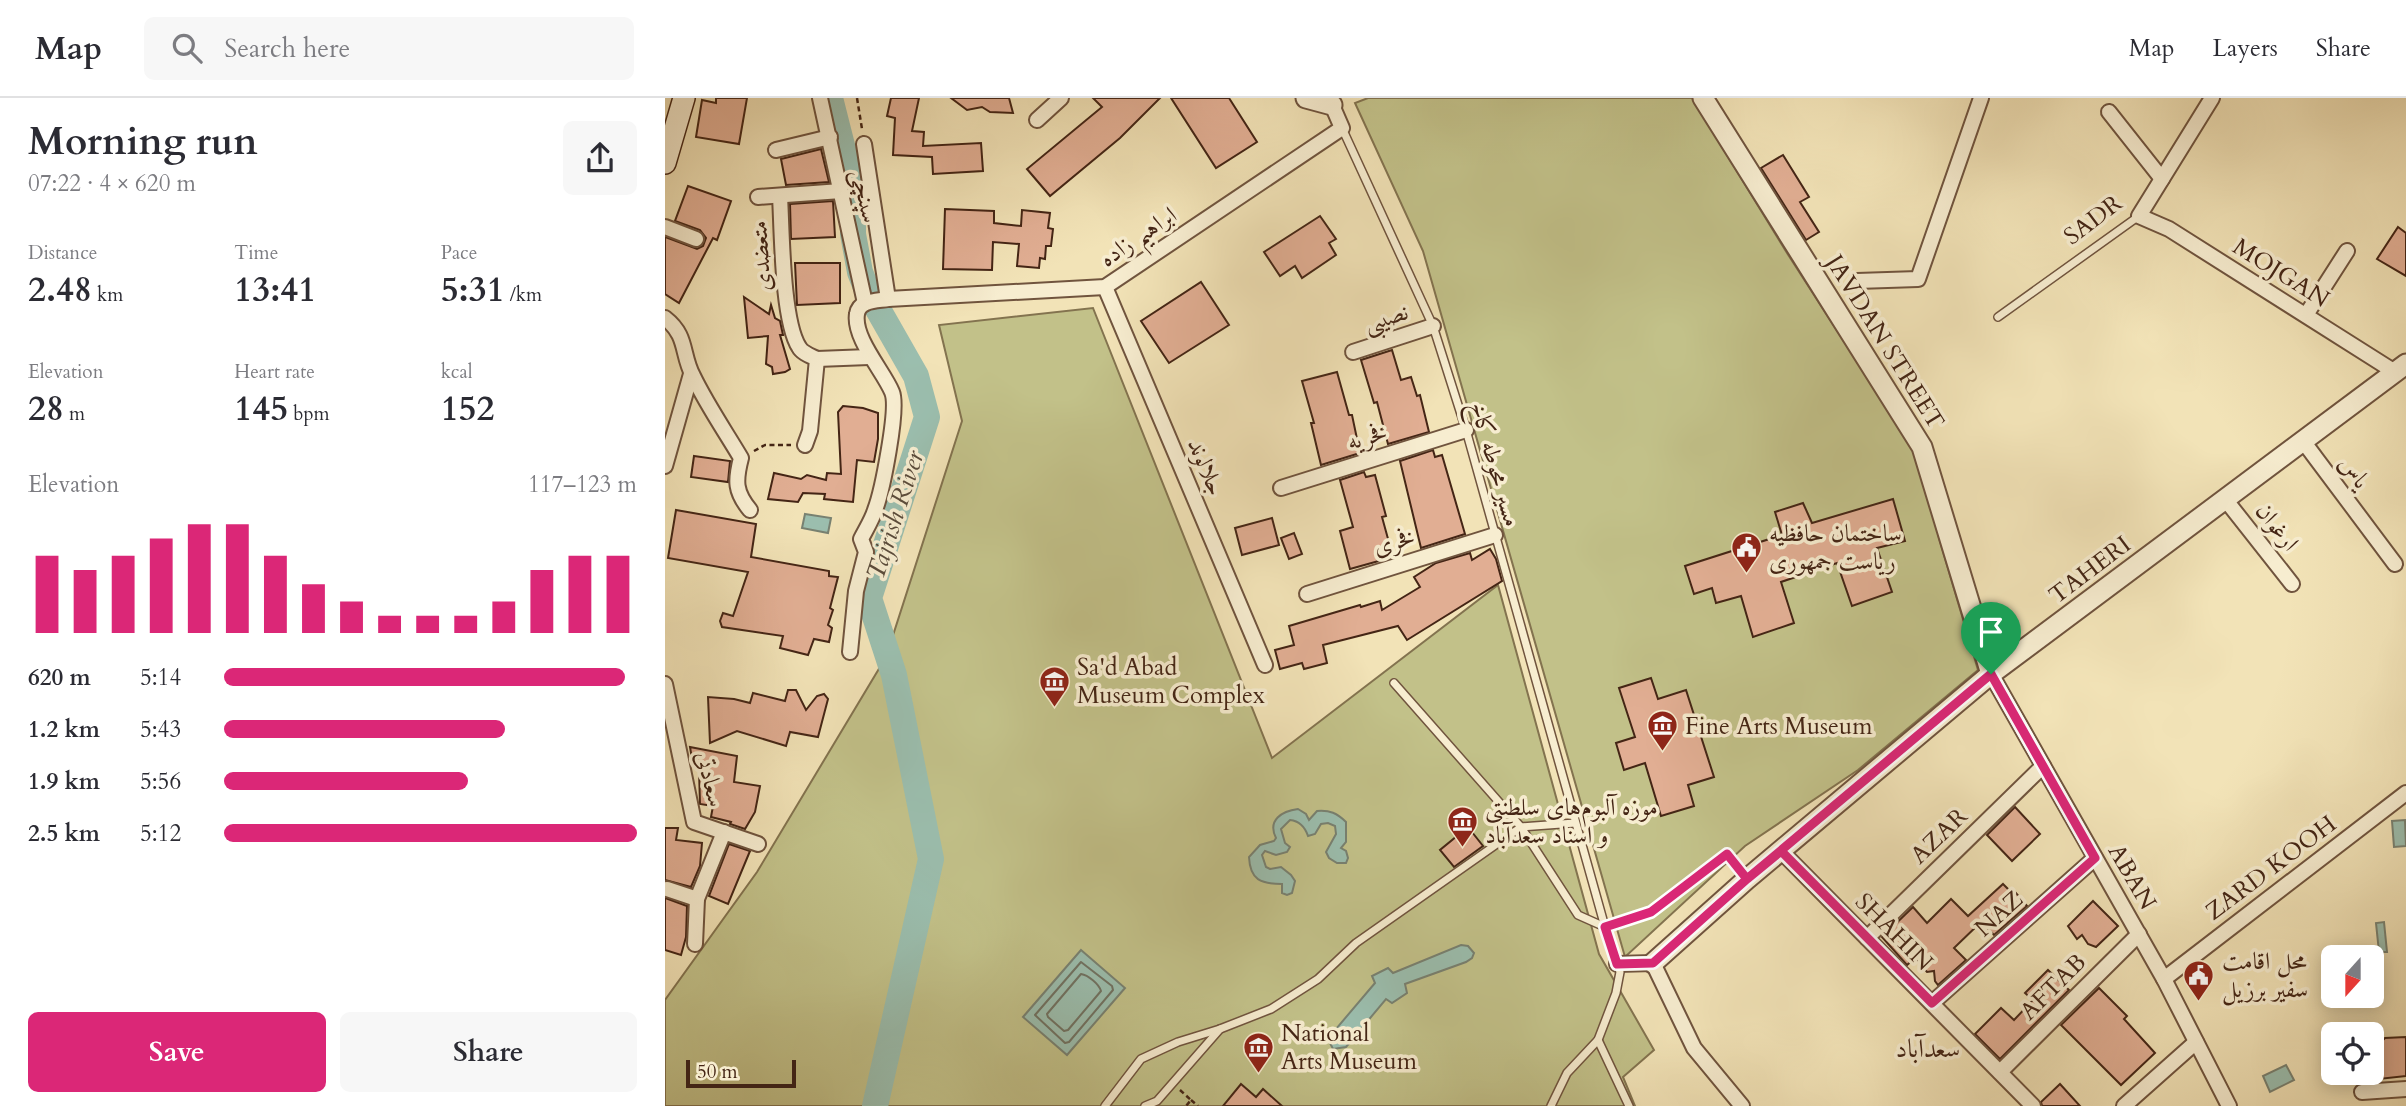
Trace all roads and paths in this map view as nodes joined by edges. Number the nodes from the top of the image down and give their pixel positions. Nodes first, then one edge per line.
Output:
1 (684, 98) edge
2 (820, 98) edge
3 (857, 98) edge
4 (1061, 98) edge
5 (1306, 98) edge
6 (1703, 98) edge
7 (1981, 98) edge
8 (2212, 98) edge
9 (1336, 100) edge
10 (2109, 112) dead end
11 (1037, 120) dead end
12 (1342, 128) junction
13 (829, 137) junction
14 (864, 144) joint
15 (776, 150) dead end
16 (666, 155) edge
17 (2162, 179) junction
18 (841, 191) junction
19 (780, 196) junction
20 (758, 197) dead end
21 (2140, 216) junction
22 (665, 227) edge
23 (696, 239) dead end
24 (2347, 251) dead end
25 (1857, 281) dead end
26 (1105, 287) junction
27 (888, 299) junction
28 (865, 303) junction
29 (2306, 315) junction
30 (1998, 317) dead end
31 (665, 318) edge
32 (1433, 326) junction
33 (1353, 352) dead end
34 (869, 356) junction
35 (817, 359) junction
36 (2401, 368) edge
37 (691, 374) junction
38 (1466, 430) junction
39 (2303, 441) junction
40 (805, 445) joint
41 (741, 458) junction
42 (665, 466) edge
43 (1281, 488) dead end
44 (2225, 499) junction
45 (750, 510) dead end
46 (1495, 535) junction
47 (2395, 564) dead end
48 (2293, 584) dead end
49 (1307, 593) dead end
50 (850, 652) dead end
51 (1265, 665) dead end
52 (1991, 674) junction
53 (1394, 683) dead end
54 (665, 684) edge
55 (2043, 766) junction
56 (2406, 793) edge
57 (1575, 823) junction
58 (1521, 827) junction
59 (724, 832) junction
60 (758, 844) dead end
61 (1781, 851) junction
62 (2095, 858) junction
63 (1747, 879) junction
64 (667, 889) dead end
65 (697, 899) junction
66 (1605, 927) junction
67 (2139, 934) junction
68 (1867, 938) junction
69 (695, 944) dead end
70 (1653, 963) junction
71 (1617, 964) junction
72 (2164, 979) junction
73 (1932, 1003) junction
74 (1220, 1029) junction
75 (1598, 1041) junction
76 (2196, 1042) junction
77 (2000, 1072) junction
78 (1172, 1084) junction
79 (2406, 1089) edge
80 (2363, 1092) dead end
81 (1191, 1100) junction
82 (1105, 1106) edge
83 (1145, 1106) edge
84 (1186, 1106) edge
85 (1198, 1106) edge
86 (1551, 1106) edge
87 (1629, 1106) edge
88 (1742, 1106) edge
89 (2033, 1106) edge
90 (2125, 1106) edge
91 (2229, 1106) edge

1 - 16 main road
2 - 13 street, سپنچی
3 - 14 path
4 - 11 street
5 - 9 street
6 - 52 street, JAVDAN STREET
7 - 25 street
8 - 17 street, SADR
9 - 12 street
10 - 17 street
12 - 26 street, ابراهیم زاده
12 - 32 lane, مسیر محوطه کاخ
13 - 15 street
13 - 18 street, سپنچی
14 - 27 street
17 - 21 street, SADR
18 - 19 street, متعضدی
18 - 28 street, سپنچی
19 - 20 street
19 - 35 street, متعضدی
21 - 29 street, MOJGAN
21 - 30 lane, SADR
22 - 23 street
24 - 29 street
26 - 27 street, ابراهیم زاده
26 - 51 street, جلالوند
27 - 28 street
28 - 34 street
29 - 36 street, MOJGAN
31 - 37 street
32 - 33 street, نصیبی
32 - 38 lane, مسیر محوطه کاخ
34 - 35 street
34 - 50 street
35 - 40 street
36 - 39 street, TAHERI
37 - 41 street
37 - 42 street
38 - 43 street, فخریه
38 - 46 lane, مسیر محوطه کاخ
39 - 44 street, TAHERI
39 - 47 street, یاس
40 - 41 path
41 - 45 street
44 - 48 street, ارغوان
44 - 52 street, TAHERI
46 - 49 street, فخری
46 - 57 lane, مسیر محوطه کاخ
52 - 55 street, ABAN
52 - 61 street, TAHERI
53 - 58 lane
54 - 59 street, سعادتی
55 - 62 street, ABAN
55 - 68 street, AZAR
56 - 72 street, ZARD KOOH
57 - 58 lane
57 - 66 lane, مسیر محوطه کاخ
58 - 66 lane
58 - 74 lane
59 - 60 street, سعادتی
59 - 65 street
61 - 63 street, TAHERI
61 - 68 street, SHAHIN
62 - 67 street, ABAN
62 - 73 street, NAZ
63 - 66 path
63 - 70 street, TAHERI
64 - 65 street
65 - 69 street
66 - 71 lane
67 - 72 street, ABAN
67 - 77 street, AFTAB
68 - 73 street, SHAHIN
70 - 71 street
70 - 88 street
71 - 75 lane
72 - 76 street, ABAN
73 - 77 street, SHAHIN
74 - 78 lane
74 - 82 lane
75 - 86 lane
75 - 87 lane
76 - 90 street
76 - 91 street, ABAN
77 - 89 street, SHAHIN
78 - 81 path
78 - 83 lane
79 - 80 street
81 - 84 path
81 - 85 path

